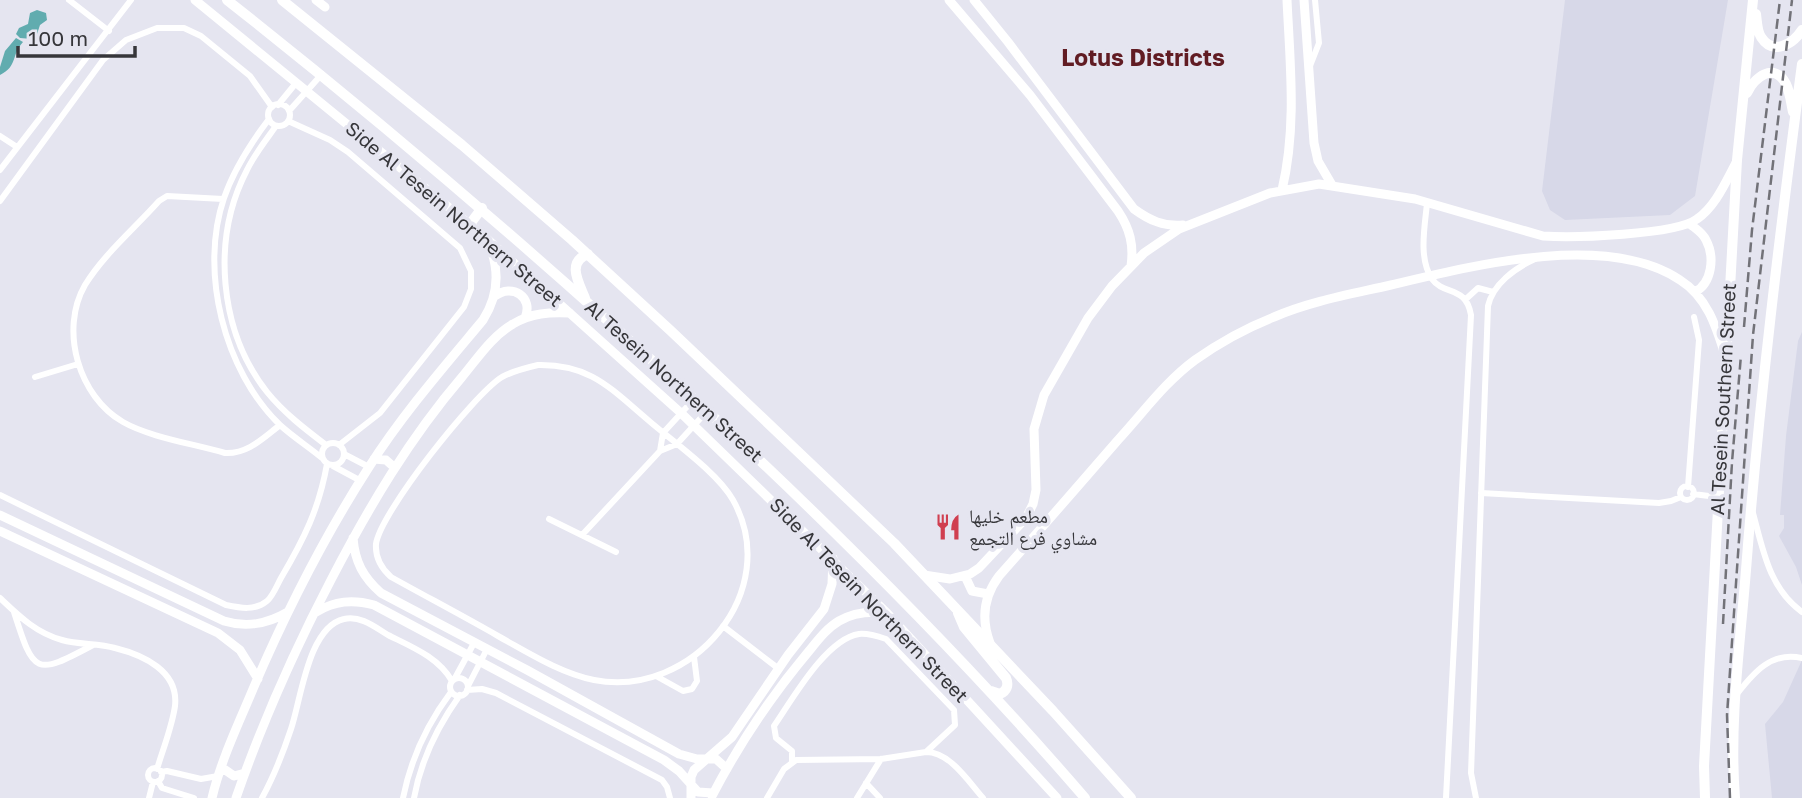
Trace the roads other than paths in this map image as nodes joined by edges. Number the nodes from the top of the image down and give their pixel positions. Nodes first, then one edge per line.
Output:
1 (69, 0) edge
2 (131, 0) edge
3 (195, 0) edge
4 (227, 0) edge
5 (282, 0) edge
6 (316, 0) edge
7 (949, 0) edge
8 (974, 0) edge
9 (1287, 0) edge
10 (1304, 0) edge
11 (1315, 0) edge
12 (1753, 0) edge
13 (325, 8) dead end
14 (1802, 30) edge
15 (110, 31) junction
16 (1802, 64) edge
17 (1308, 68) junction
18 (322, 75) junction
19 (296, 83) junction
20 (308, 91) junction
21 (1745, 98) junction
22 (275, 106) junction
23 (289, 111) junction
24 (269, 119) junction
25 (1795, 120) junction
26 (288, 121) junction
27 (276, 126) junction
28 (0, 136) edge
29 (17, 147) junction
30 (1737, 160) junction
31 (0, 170) edge
32 (1332, 185) junction
33 (1282, 190) junction
34 (223, 199) junction
35 (0, 201) edge
36 (1427, 203) junction
37 (482, 208) junction
38 (470, 224) junction
39 (1188, 224) junction
40 (1690, 224) junction
41 (485, 237) junction
42 (588, 254) junction
43 (1538, 258) junction
44 (1131, 265) junction
45 (1430, 275) junction
46 (1493, 292) junction
47 (1695, 292) junction
48 (495, 296) junction
49 (1465, 299) junction
50 (587, 301) junction
51 (570, 313) junction
52 (1693, 317) dead end
53 (525, 318) junction
54 (1726, 356) junction
55 (78, 364) junction
56 (35, 377) dead end
57 (695, 398) junction
58 (708, 410) junction
59 (681, 413) junction
60 (280, 425) junction
61 (694, 426) junction
62 (663, 433) junction
63 (677, 444) junction
64 (339, 445) junction
65 (326, 446) junction
66 (660, 452) junction
67 (344, 454) junction
68 (1464, 461) junction
69 (327, 463) junction
70 (372, 463) junction
71 (1482, 463) junction
72 (395, 468) junction
73 (361, 481) junction
74 (1688, 487) junction
75 (1480, 493) junction
76 (354, 494) junction
77 (1693, 494) junction
78 (0, 495) edge
79 (1681, 497) junction
80 (1717, 498) junction
81 (371, 505) junction
82 (1751, 506) junction
83 (0, 515) edge
84 (549, 519) dead end
85 (0, 531) edge
86 (582, 535) junction
87 (353, 538) junction
88 (616, 552) dead end
89 (833, 558) junction
90 (924, 575) junction
91 (965, 576) junction
92 (988, 594) junction
93 (0, 598) edge
94 (13, 610) junction
95 (957, 610) junction
96 (288, 612) junction
97 (887, 612) junction
98 (1802, 612) edge
99 (314, 613) junction
100 (817, 620) junction
101 (233, 624) junction
102 (723, 626) junction
103 (828, 629) junction
104 (226, 639) junction
105 (474, 643) junction
106 (93, 645) junction
107 (991, 645) junction
108 (517, 646) junction
109 (487, 649) junction
110 (467, 655) junction
111 (534, 655) junction
112 (694, 657) junction
113 (1802, 658) edge
114 (510, 661) junction
115 (481, 662) junction
116 (779, 668) junction
117 (527, 670) junction
118 (656, 677) junction
119 (258, 678) junction
120 (453, 680) junction
121 (467, 688) junction
122 (990, 691) junction
123 (452, 692) junction
124 (460, 695) junction
125 (1736, 695) junction
126 (926, 752) junction
127 (706, 758) junction
128 (881, 760) junction
129 (793, 761) junction
130 (727, 769) junction
131 (159, 770) junction
132 (220, 771) junction
133 (245, 773) junction
134 (156, 782) junction
135 (866, 783) junction
136 (690, 785) junction
137 (1705, 793) edge
138 (712, 796) edge
139 (149, 798) edge
140 (194, 798) edge
141 (212, 798) edge
142 (236, 798) edge
143 (262, 798) edge
144 (403, 798) edge
145 (414, 798) edge
146 (670, 798) edge
147 (691, 798) edge
148 (767, 798) edge
149 (857, 798) edge
150 (880, 798) edge
151 (984, 798) edge
152 (1057, 798) edge
153 (1086, 798) edge
154 (1131, 798) edge
155 (1446, 798) edge
156 (1476, 798) edge
157 (1697, 798) edge
158 (1735, 798) edge

1 - 15 street
2 - 15 street
3 - 19 street, Side Al Tesein Northern Street
4 - 18 main road, Al Tesein Northern Street
5 - 42 main road, Al Tesein Northern Street
6 - 13 street
7 - 44 street
8 - 39 street
9 - 33 street
10 - 17 street
11 - 17 street
12 - 14 main road
12 - 21 main road, Al Tesein Southern Street
15 - 29 street
16 - 25 main road, Al Tesein Southern Street
17 - 32 street
18 - 20 street
18 - 37 main road, Al Tesein Northern Street
19 - 20 street, Side Al Tesein Northern Street
19 - 22 street
20 - 23 street
20 - 38 street, Side Al Tesein Northern Street
21 - 25 main road
21 - 30 main road, Al Tesein Southern Street
22 - 23 street
22 - 24 street
22 - 35 street
23 - 26 street
24 - 27 street
24 - 34 street
25 - 82 main road, Al Tesein Southern Street
26 - 27 street
26 - 64 street
27 - 65 street
28 - 29 street
29 - 31 street
30 - 40 street
30 - 54 main road, Al Tesein Southern Street
32 - 33 street
32 - 36 street
33 - 39 street
34 - 55 street
34 - 60 street
36 - 40 street
36 - 45 street
37 - 38 main road
37 - 50 main road, Al Tesein Northern Street
38 - 41 street, Side Al Tesein Northern Street
39 - 44 street
40 - 47 street
41 - 48 street
41 - 51 street, Side Al Tesein Northern Street
42 - 50 main road
42 - 90 main road, Al Tesein Northern Street
43 - 45 street
43 - 46 street
43 - 47 street
44 - 91 street
45 - 49 street
45 - 92 street
46 - 49 street
46 - 71 street
47 - 54 street
48 - 53 street
48 - 70 street
49 - 68 street
50 - 57 main road, Al Tesein Northern Street
51 - 53 street
51 - 59 street, Side Al Tesein Northern Street
52 - 74 street
53 - 72 street
54 - 80 main road, Al Tesein Southern Street
55 - 56 street
55 - 60 street
57 - 58 main road, Al Tesein Northern Street
57 - 59 street
58 - 61 street
58 - 122 main road, Al Tesein Northern Street
59 - 61 street, Side Al Tesein Northern Street
59 - 62 street
60 - 69 street
61 - 63 street
61 - 89 street, Side Al Tesein Northern Street
62 - 63 street
62 - 66 street
62 - 108 street
63 - 66 street
63 - 102 street
64 - 65 street
64 - 67 street
65 - 69 street
66 - 86 street
67 - 69 street
67 - 70 street
68 - 71 street
68 - 155 street
69 - 73 street
69 - 78 street
70 - 72 street
70 - 73 street
71 - 75 street
72 - 81 street
73 - 76 street
74 - 77 street
74 - 79 street
75 - 79 street
75 - 156 street
76 - 81 street
76 - 96 street
77 - 79 street
77 - 80 street
80 - 137 main road, Al Tesein Southern Street
81 - 87 street
82 - 98 street
82 - 125 main road, Al Tesein Southern Street
83 - 101 street
84 - 86 street
85 - 104 street
86 - 88 street
87 - 99 street
87 - 105 street
89 - 97 street, Side Al Tesein Northern Street
89 - 100 street
90 - 91 street
90 - 95 main road, Al Tesein Northern Street
91 - 92 street
92 - 107 street
93 - 94 street
94 - 106 street
94 - 106 street
95 - 107 main road, Al Tesein Northern Street
95 - 122 main road
96 - 101 street
96 - 119 street
97 - 103 street
97 - 152 street, Side Al Tesein Northern Street
99 - 110 street
99 - 133 street
100 - 103 street
100 - 116 street
101 - 104 street
102 - 112 street
102 - 116 street
103 - 130 street
104 - 119 street
105 - 109 street
105 - 110 street
106 - 131 street
107 - 154 main road, Al Tesein Northern Street
108 - 111 street
108 - 114 street
109 - 114 street
109 - 115 street
110 - 115 street
110 - 120 street
111 - 117 street
111 - 118 street
112 - 118 street
112 - 118 street
113 - 125 street
114 - 117 street
115 - 121 street
115 - 136 street
116 - 127 street
117 - 127 street
119 - 132 street
120 - 121 street
120 - 123 street
120 - 143 street
121 - 124 street
121 - 146 street
122 - 153 main road, Al Tesein Northern Street
123 - 124 street
123 - 144 street
124 - 145 street
125 - 158 main road, Al Tesein Southern Street
126 - 128 street
126 - 129 street
126 - 151 street
127 - 130 street
127 - 136 street
128 - 129 street
128 - 135 street
129 - 148 street
130 - 138 street
131 - 132 street
131 - 134 street
131 - 134 street
132 - 133 street
132 - 141 street
133 - 142 street
134 - 139 street
134 - 140 street
135 - 149 street
135 - 150 street
136 - 138 street
136 - 147 street
137 - 157 street

